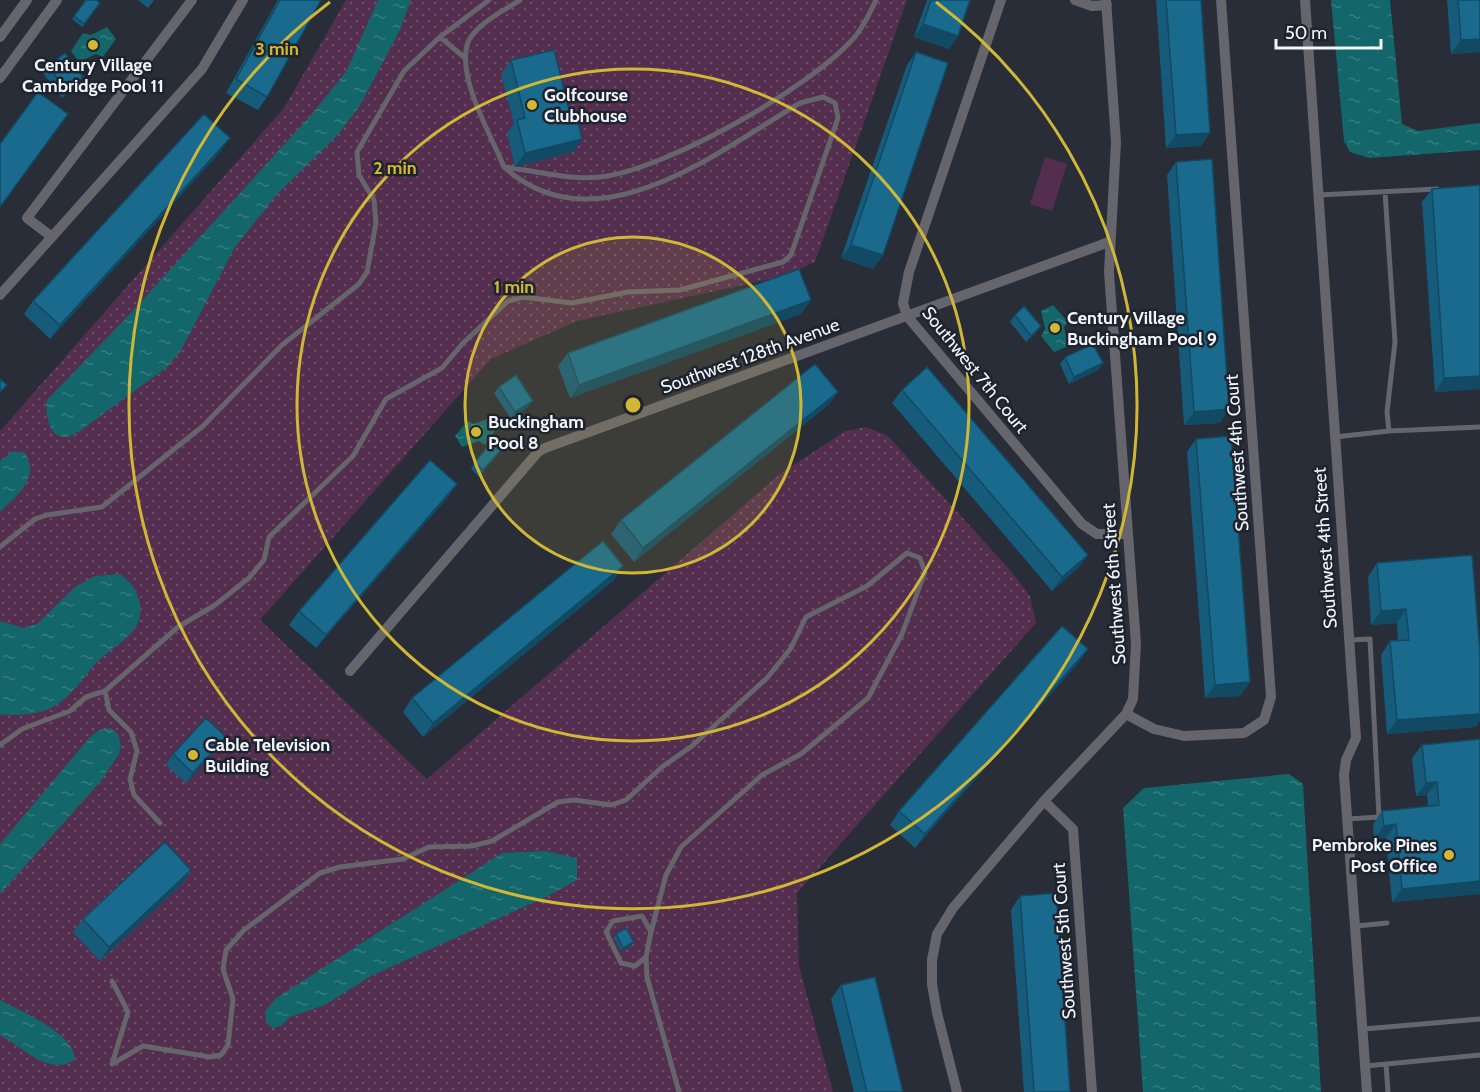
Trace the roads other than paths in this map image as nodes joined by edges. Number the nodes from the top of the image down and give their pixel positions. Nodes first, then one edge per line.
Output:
1 (27, 0) edge
2 (57, 0) edge
3 (192, 0) edge
4 (243, 0) edge
5 (489, 0) edge
6 (520, 0) edge
7 (876, 0) edge
8 (1001, 0) edge
9 (1075, 0) edge
10 (1221, 0) edge
11 (1305, 0) edge
12 (1107, 2) edge
13 (0, 37) edge
14 (440, 37) junction
15 (465, 58) junction
16 (0, 78) edge
17 (504, 167) junction
18 (1444, 189) edge
19 (1385, 192) junction
20 (1319, 195) junction
21 (52, 237) junction
22 (1109, 242) junction
23 (0, 295) edge
24 (908, 315) junction
25 (1480, 427) edge
26 (1389, 431) junction
27 (1334, 437) junction
28 (1127, 534) junction
29 (0, 547) edge
30 (1348, 640) junction
31 (350, 670) dead end
32 (105, 691) junction
33 (1126, 714) junction
34 (0, 745) edge
35 (1044, 801) junction
36 (1348, 819) junction
37 (160, 823) dead end
38 (1387, 923) dead end
39 (1356, 926) junction
40 (651, 932) junction
41 (646, 957) junction
42 (112, 981) dead end
43 (1480, 1019) edge
44 (1364, 1029) junction
45 (1480, 1055) edge
46 (1386, 1064) junction
47 (1366, 1066) junction
48 (679, 1092) edge
49 (957, 1092) edge
50 (1092, 1092) edge
51 (1367, 1092) edge
52 (1388, 1092) edge

1 - 13 street
2 - 16 street
3 - 21 street
4 - 21 street
5 - 14 lane
6 - 15 lane
7 - 17 lane
8 - 24 street, Southwest 7th Court
9 - 12 street
10 - 33 street, Southwest 4th Court
11 - 20 street, Southwest 4th Street
12 - 22 street, Southwest 6th Street
14 - 15 lane
14 - 29 lane
15 - 17 lane
17 - 32 lane
18 - 19 lane
19 - 20 lane
19 - 26 lane
20 - 27 street, Southwest 4th Street
21 - 23 street
22 - 24 street, Southwest 128th Avenue
22 - 28 street, Southwest 6th Street
24 - 28 street, Southwest 7th Court
24 - 31 street, Southwest 128th Avenue
25 - 26 lane
26 - 27 lane
27 - 30 street, Southwest 4th Street
28 - 33 street, Southwest 6th Street
30 - 36 street, Southwest 4th Street
30 - 36 lane
32 - 34 lane
32 - 37 lane
33 - 35 street, Southwest 6th Street
35 - 49 street, Southwest 6th Street
35 - 50 street, Southwest 5th Court
36 - 39 street, Southwest 4th Street
38 - 39 lane
39 - 44 street, Southwest 4th Street
40 - 41 lane
40 - 41 lane
40 - 42 lane
41 - 48 lane
43 - 44 lane
44 - 47 street, Southwest 4th Street
45 - 46 lane
46 - 47 lane
46 - 52 lane
47 - 51 street, Southwest 4th Street

